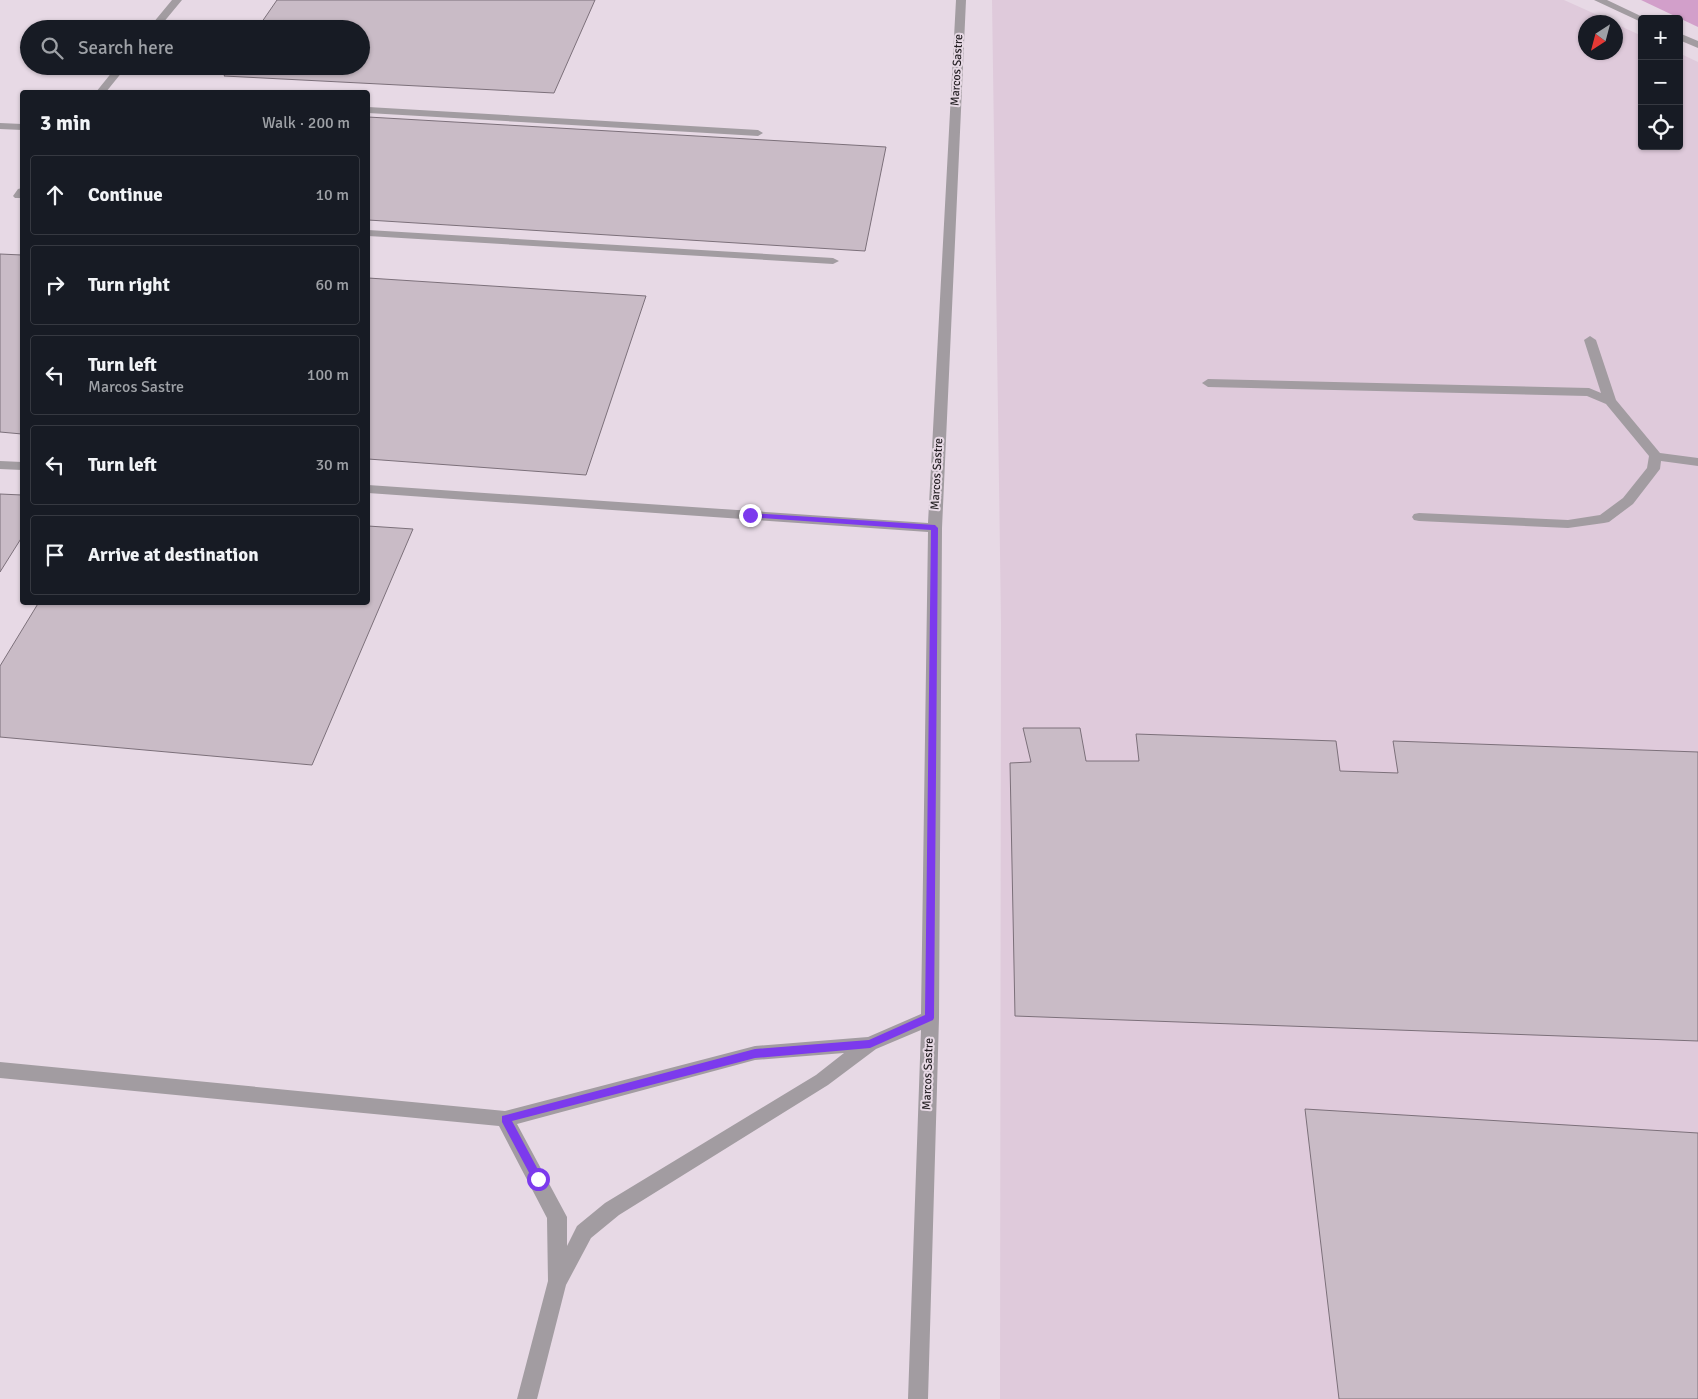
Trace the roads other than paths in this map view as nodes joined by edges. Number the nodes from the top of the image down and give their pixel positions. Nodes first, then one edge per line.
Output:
1 (177, 0) edge
2 (961, 0) edge
3 (1600, 0) edge
4 (1638, 17) edge
5 (160, 20) edge
6 (1683, 38) edge
7 (1698, 45) edge
8 (115, 75) edge
9 (103, 90) edge
10 (370, 110) edge
11 (0, 126) edge
12 (20, 127) edge
13 (758, 133) dead end
14 (370, 234) edge
15 (833, 261) dead end
16 (1590, 340) dead end
17 (1208, 383) dead end
18 (1610, 401) junction
19 (1656, 456) junction
20 (1698, 462) edge
21 (0, 465) edge
22 (20, 466) edge
23 (370, 490) edge
24 (1419, 517) dead end
25 (935, 528) junction
26 (930, 1018) junction
27 (870, 1044) junction
28 (0, 1070) edge
29 (505, 1119) junction
30 (557, 1283) junction
31 (527, 1399) edge
32 (918, 1399) edge

1 - 5 street
2 - 25 street, Marcos Sastre
3 - 4 street
6 - 7 street
8 - 9 street
10 - 13 street
11 - 12 street
14 - 15 street
16 - 18 street
17 - 18 street
18 - 19 street
19 - 20 street
19 - 24 street
21 - 22 street
23 - 25 street
25 - 26 street, Marcos Sastre
26 - 27 street
26 - 32 street, Marcos Sastre
27 - 29 street
27 - 30 street
28 - 29 street
29 - 30 street
30 - 31 street

